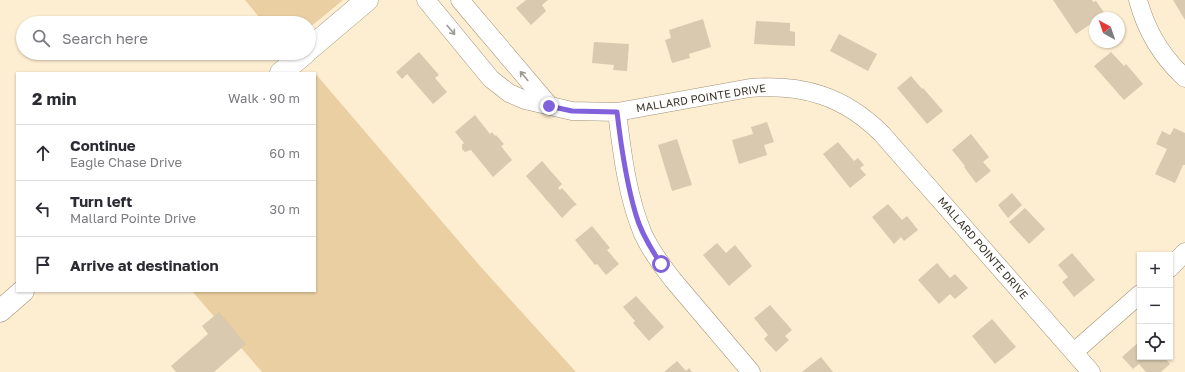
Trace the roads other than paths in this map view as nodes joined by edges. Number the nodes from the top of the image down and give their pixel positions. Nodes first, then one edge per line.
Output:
1 (367, 0) edge
2 (426, 0) edge
3 (460, 0) edge
4 (1138, 0) edge
5 (316, 43) edge
6 (297, 60) edge
7 (282, 72) edge
8 (1185, 78) edge
9 (549, 106) junction
10 (617, 112) junction
11 (1185, 252) edge
12 (1173, 265) edge
13 (22, 292) edge
14 (1137, 297) edge
15 (0, 310) edge
16 (1074, 352) junction
17 (751, 372) edge
18 (1091, 372) edge

1 - 5 street
2 -> 9 street, MALLARD POINTE DRIVE
9 -> 3 street
4 - 8 street
6 - 7 street
9 - 10 street, MALLARD POINTE DRIVE
10 - 16 street, MALLARD POINTE DRIVE
10 - 17 street
11 - 12 street
13 - 15 street
14 - 16 street
16 - 18 street, MALLARD POINTE DRIVE

